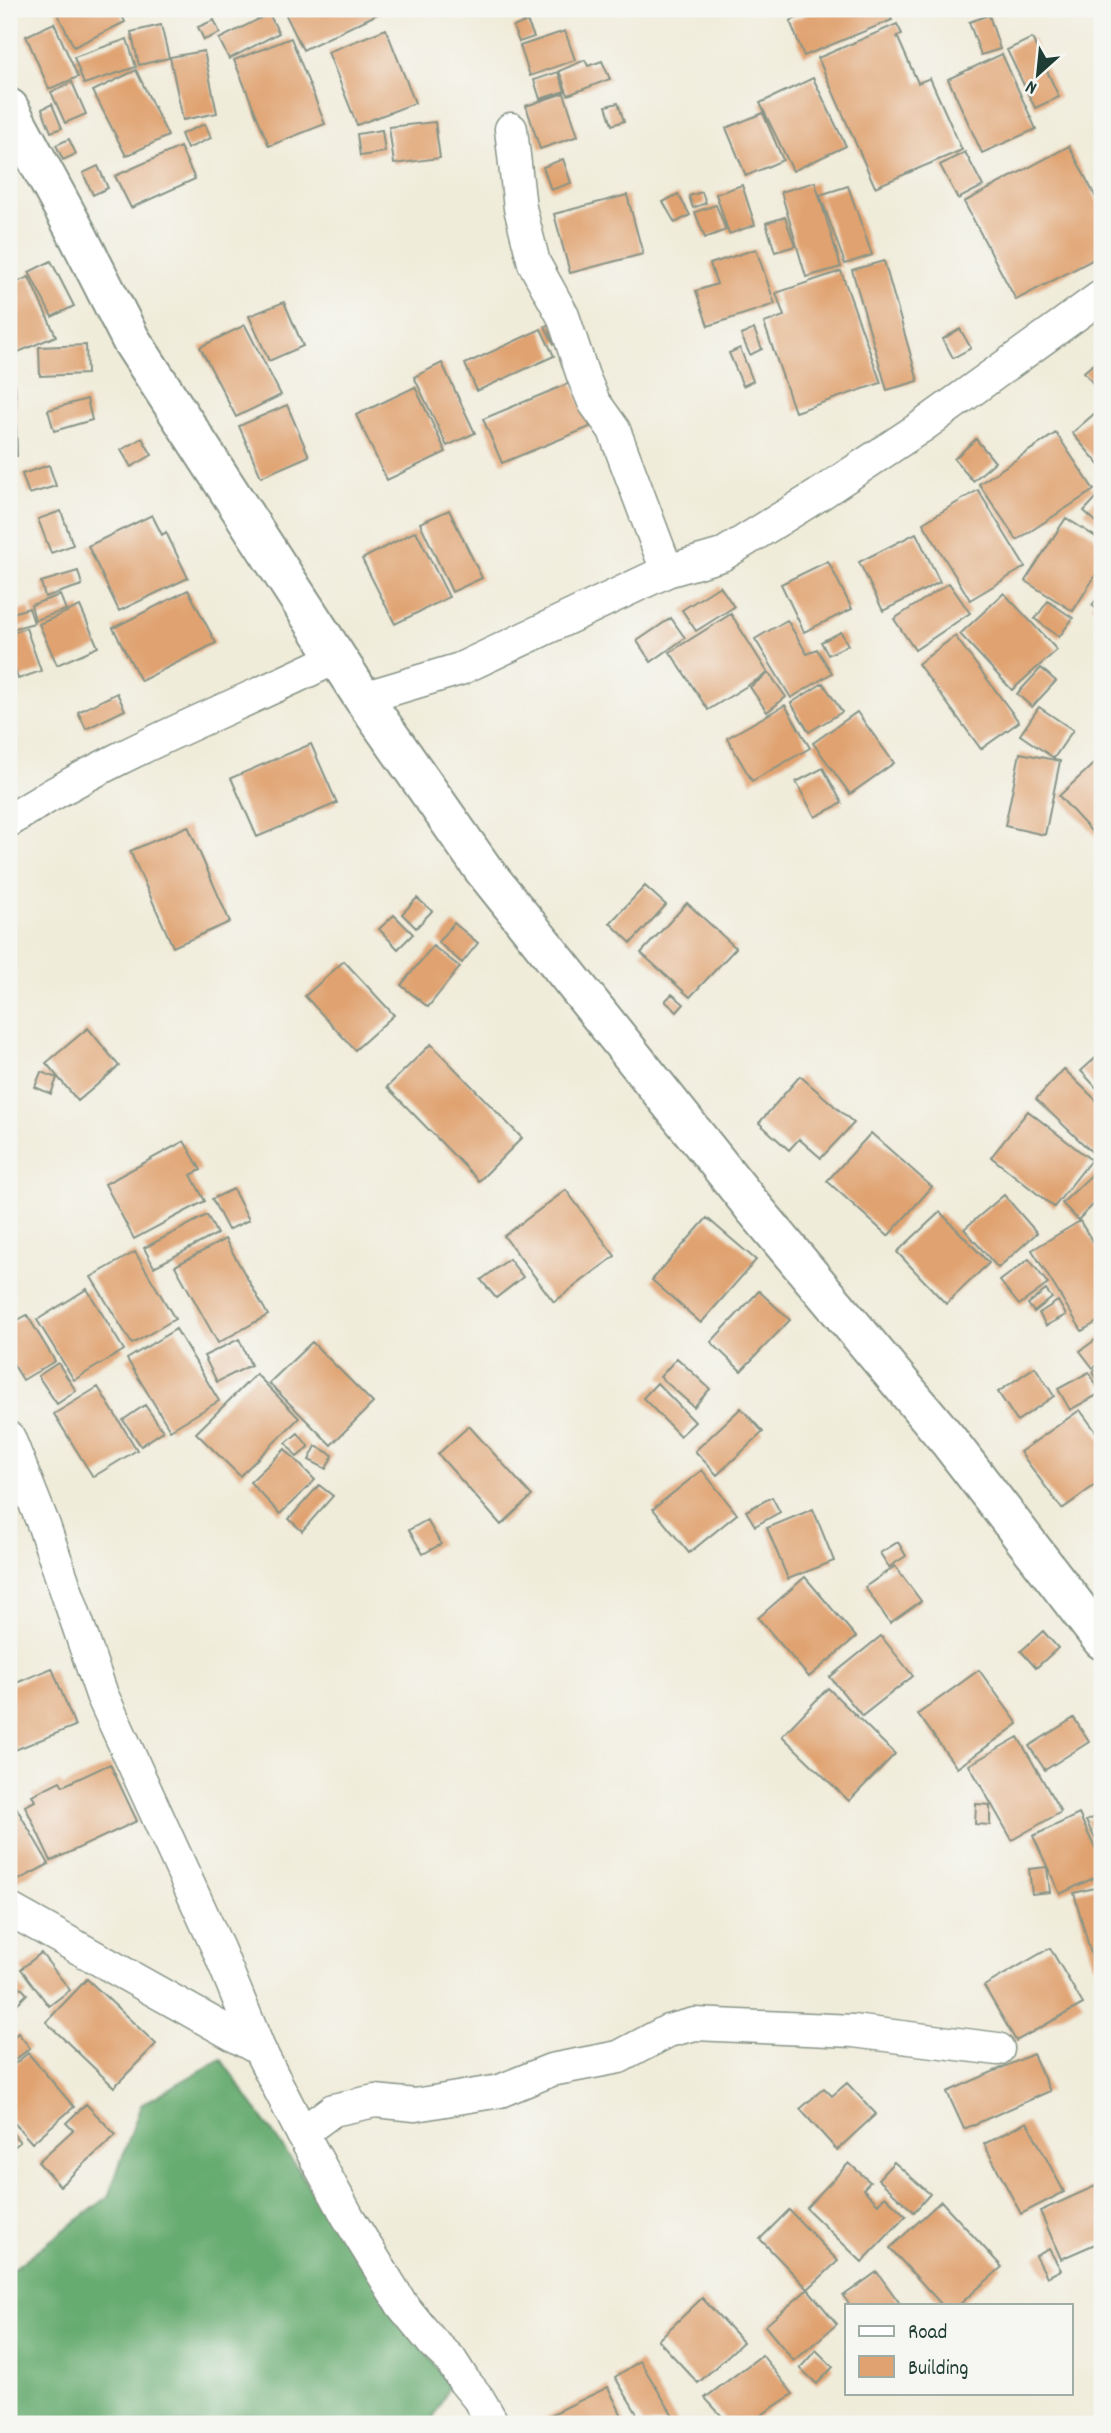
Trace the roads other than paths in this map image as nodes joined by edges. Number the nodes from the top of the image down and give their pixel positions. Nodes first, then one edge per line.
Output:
1 (9, 108) edge
2 (511, 129) dead end
3 (1102, 296) edge
4 (667, 570) junction
5 (337, 657) junction
6 (363, 698) junction
7 (9, 821) edge
8 (9, 1438) edge
9 (1102, 1640) edge
10 (9, 1909) edge
11 (259, 2049) junction
12 (998, 2049) dead end
13 (302, 2133) junction
14 (493, 2424) edge

1 - 5 street
2 - 4 street
3 - 4 street
4 - 6 street
5 - 6 street
5 - 7 street
6 - 9 street
8 - 11 street
10 - 11 street
11 - 13 street
12 - 13 street
13 - 14 street

